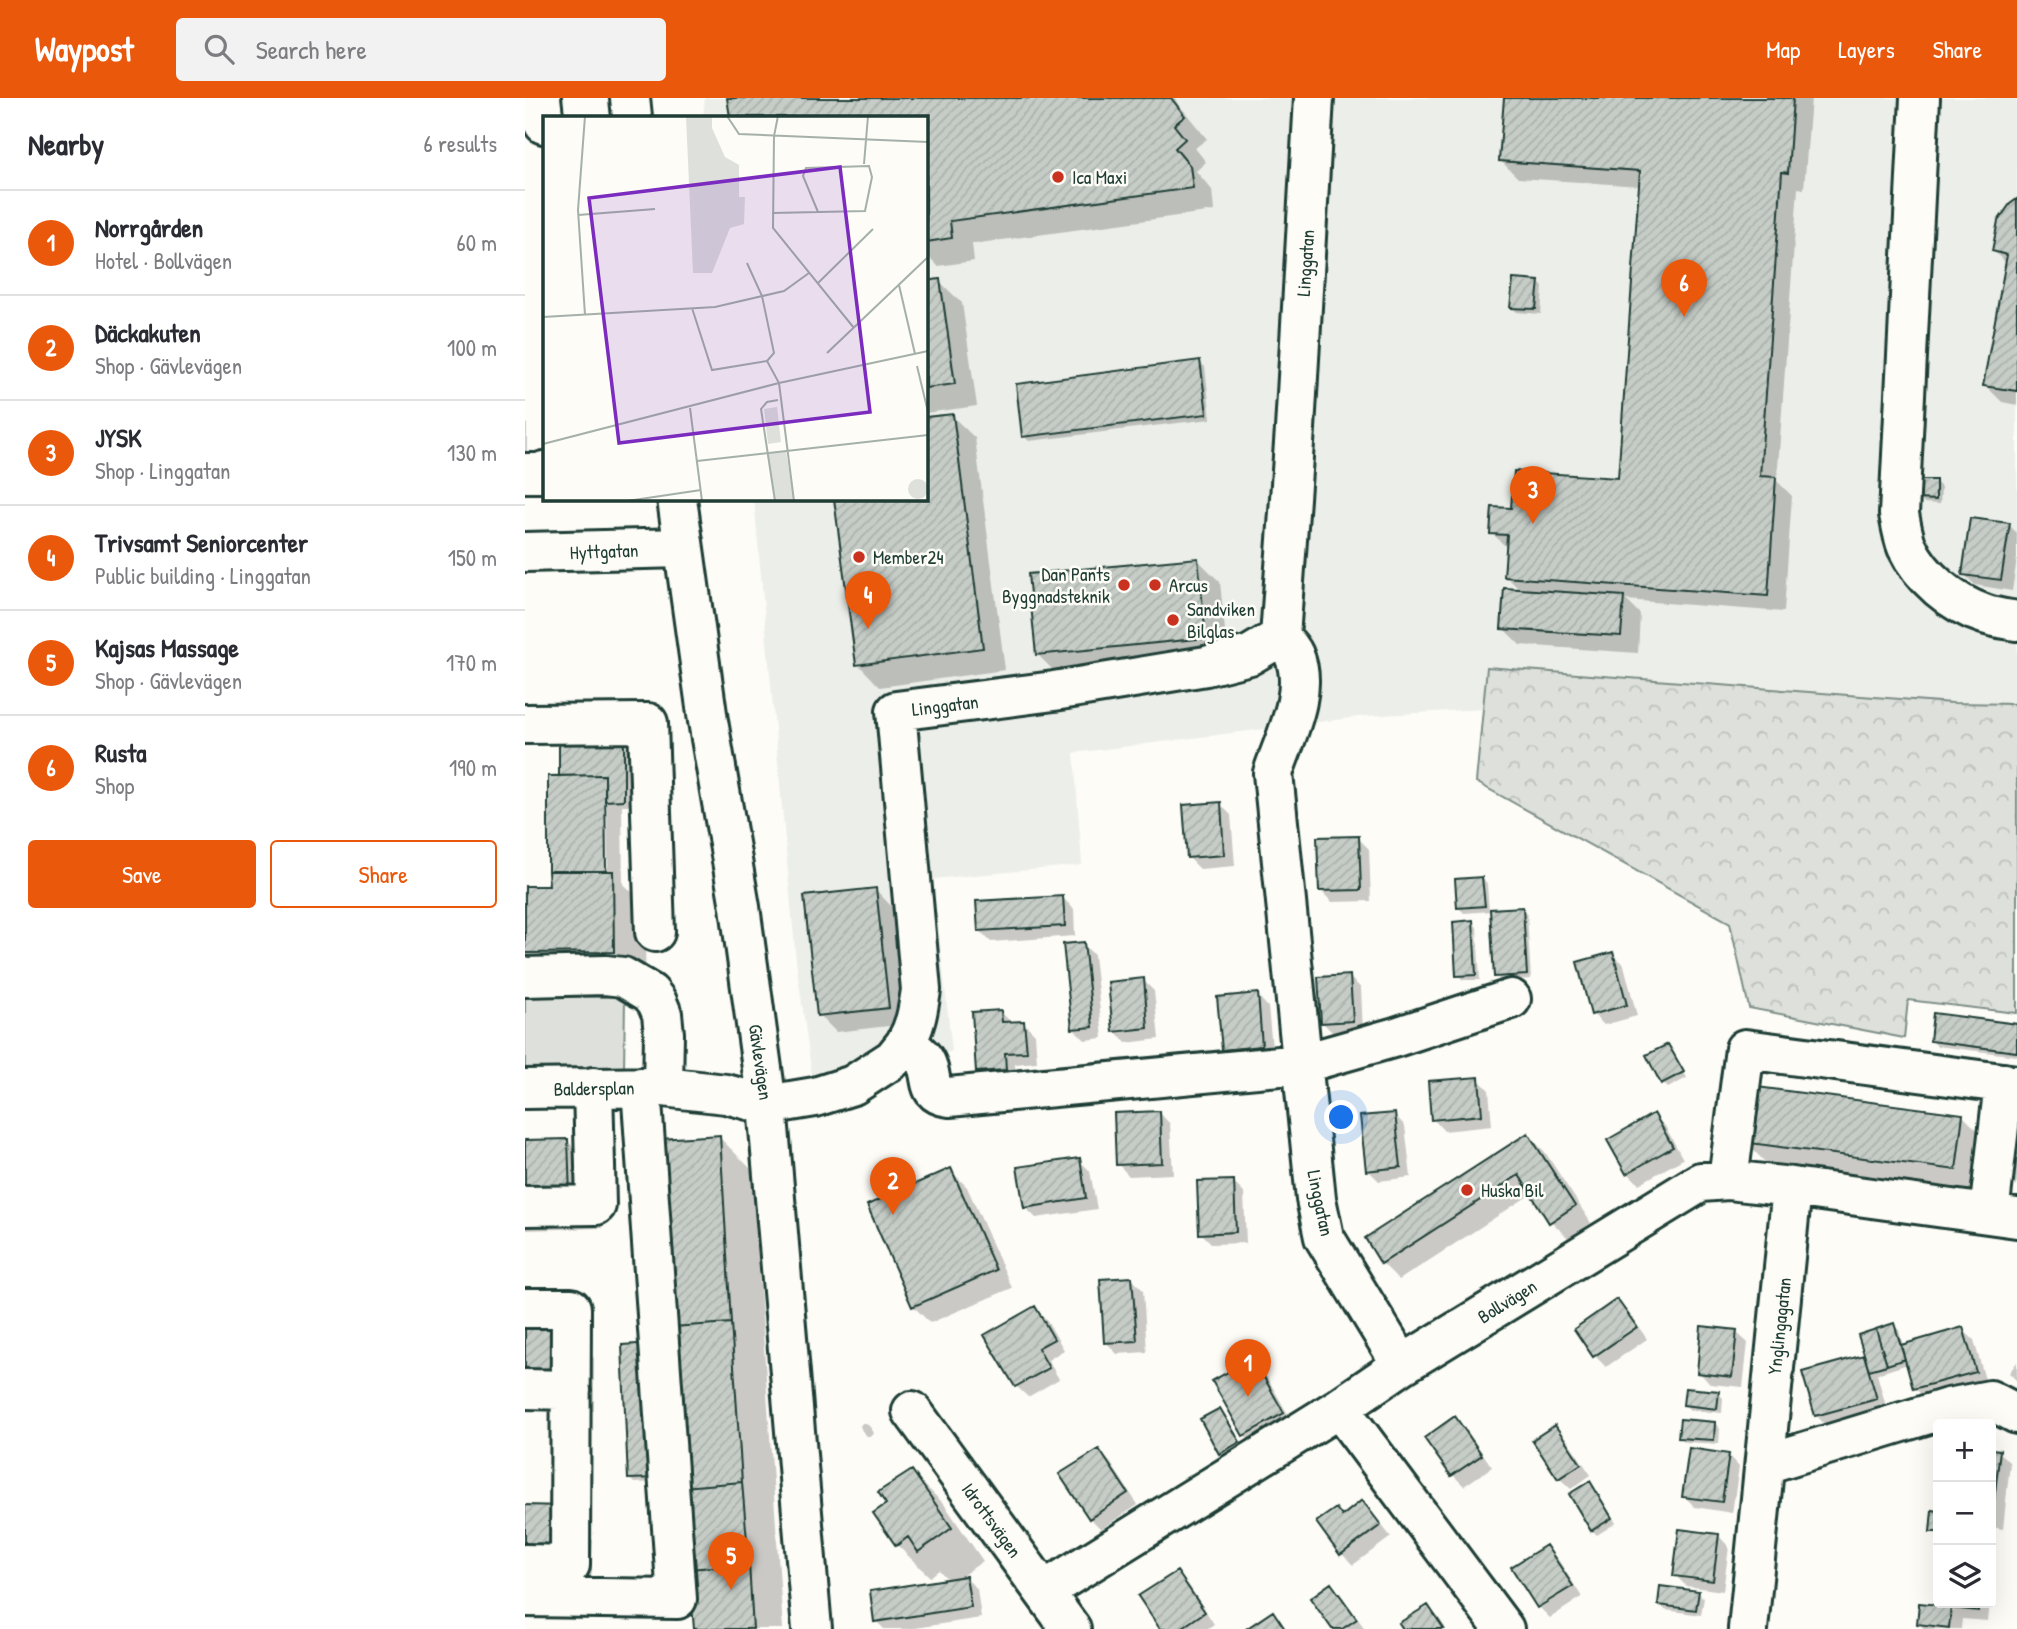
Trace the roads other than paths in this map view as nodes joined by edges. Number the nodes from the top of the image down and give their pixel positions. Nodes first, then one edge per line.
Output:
1 (541, 98) edge
2 (629, 98) edge
3 (1314, 98) edge
4 (1920, 98) edge
5 (543, 116) edge
6 (632, 116) edge
7 (543, 473) edge
8 (525, 474) edge
9 (677, 500) edge
10 (683, 548) junction
11 (525, 552) edge
12 (2017, 621) edge
13 (1280, 637) junction
14 (525, 724) edge
15 (655, 932) dead end
16 (525, 977) edge
17 (1511, 999) dead end
18 (905, 1044) junction
19 (1301, 1064) junction
20 (2010, 1084) edge
21 (593, 1087) junction
22 (652, 1087) junction
23 (525, 1089) edge
24 (768, 1104) junction
25 (1728, 1180) junction
26 (1792, 1187) junction
27 (525, 1206) edge
28 (2003, 1216) edge
29 (525, 1308) edge
30 (1402, 1365) junction
31 (525, 1389) edge
32 (571, 1390) junction
33 (1339, 1408) junction
34 (912, 1411) dead end
35 (2017, 1414) edge
36 (1765, 1464) junction
37 (525, 1564) edge
38 (1044, 1591) junction
39 (525, 1597) edge
40 (678, 1614) edge
41 (812, 1629) edge
42 (1072, 1629) edge
43 (1504, 1629) edge
44 (1748, 1629) edge

1 - 5 street
2 - 6 street
3 - 13 street, Linggatan
4 - 12 street
7 - 8 street
9 - 10 street, Gävlevägen
10 - 11 street, Hyttgatan
10 - 24 street, Gävlevägen
13 - 18 street, Linggatan
13 - 19 street, Linggatan
14 - 15 street
16 - 22 street, Baldersplan
17 - 19 street
18 - 19 street
18 - 24 street, Linggatan
19 - 30 street, Linggatan
20 - 25 street
20 - 28 street
21 - 22 street, Baldersplan
21 - 23 street, Baldersplan
21 - 27 street
22 - 24 street, Baldersplan
22 - 40 street
24 - 41 street, Gävlevägen
25 - 26 street, Bollvägen
25 - 30 street, Bollvägen
26 - 28 street, Bollvägen
26 - 36 street, Ynglingagatan
29 - 32 street
30 - 33 street, Bollvägen
31 - 32 street
32 - 37 street
33 - 38 street, Bollvägen
33 - 43 street
34 - 38 street, Idrottsvägen
35 - 36 street
36 - 44 street, Ynglingagatan
38 - 42 street, Idrottsvägen
39 - 40 street

